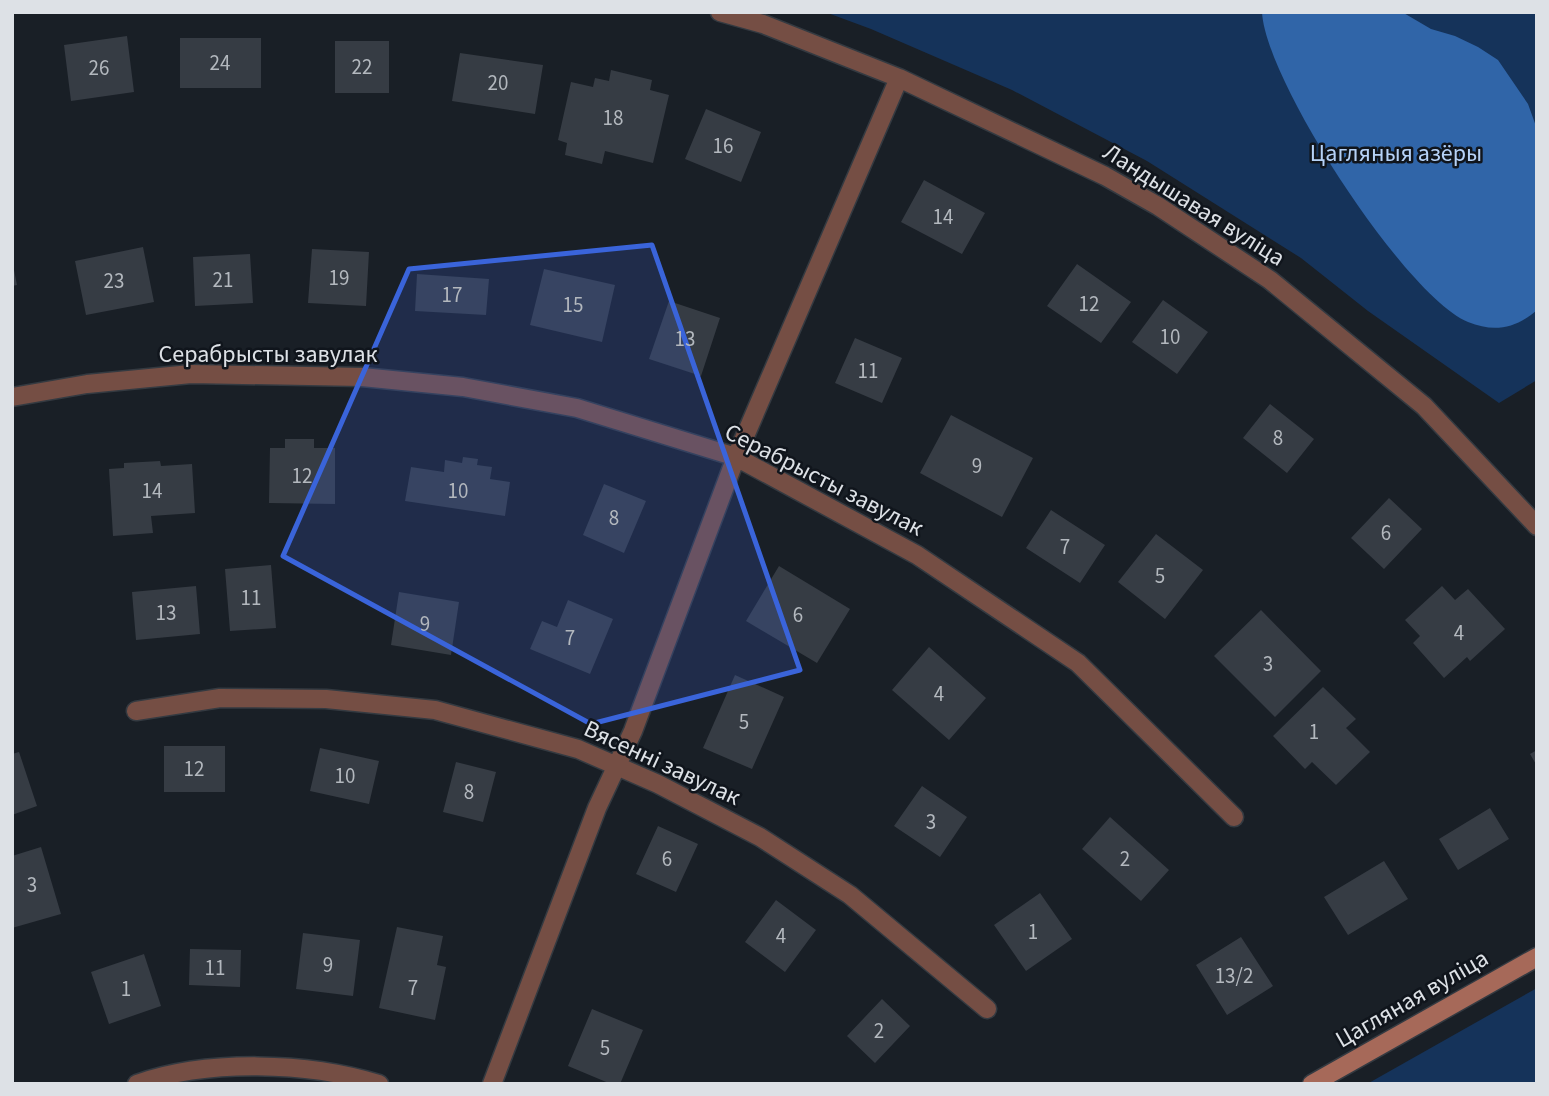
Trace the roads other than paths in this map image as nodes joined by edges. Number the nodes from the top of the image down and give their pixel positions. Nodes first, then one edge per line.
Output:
1 (720, 12) edge
2 (899, 78) junction
3 (12, 397) edge
4 (736, 457) junction
5 (1537, 526) edge
6 (136, 711) dead end
7 (617, 765) junction
8 (1234, 817) dead end
9 (1537, 957) edge
10 (987, 1009) dead end
11 (136, 1084) edge
12 (379, 1084) edge
13 (492, 1084) edge
14 (1312, 1084) edge

1 - 2 street, Ландышавая вуліца
2 - 4 street
2 - 5 street, Ландышавая вуліца
3 - 4 street, Серабрысты завулак
4 - 7 street
4 - 8 street, Серабрысты завулак
6 - 7 street, Вясенні завулак
7 - 10 street, Вясенні завулак
7 - 13 street
9 - 14 street, Цагляная вуліца
11 - 12 street

